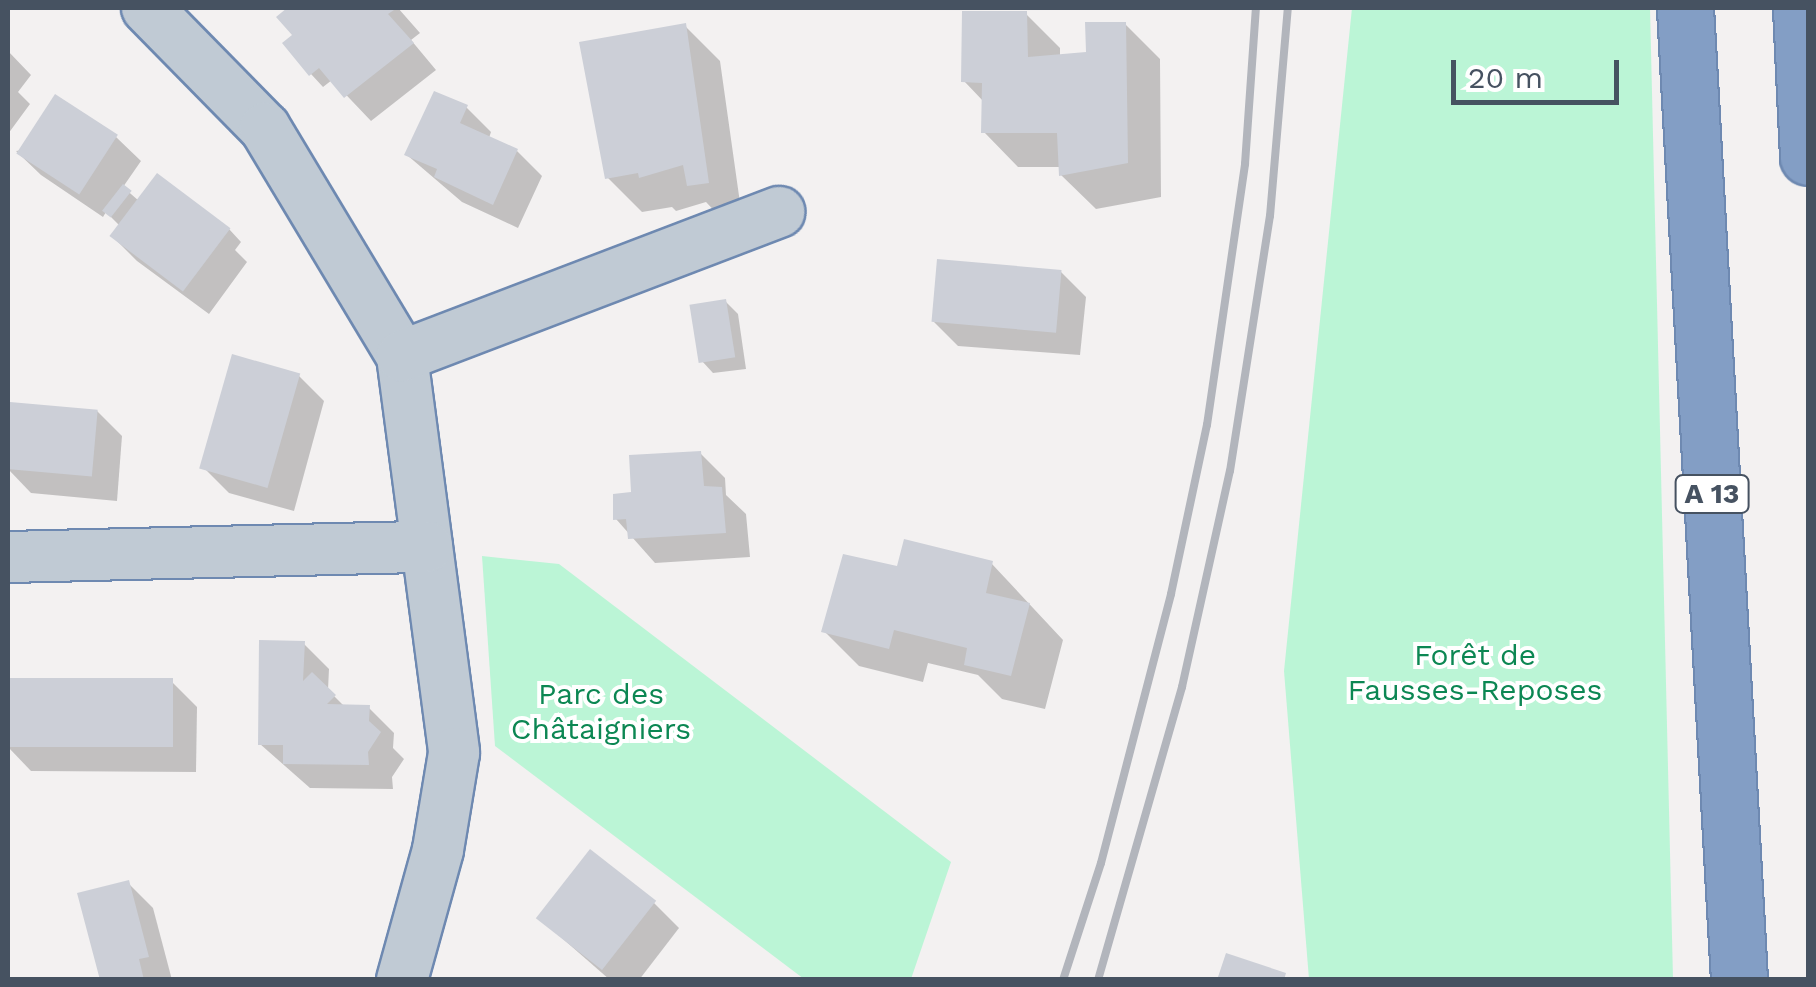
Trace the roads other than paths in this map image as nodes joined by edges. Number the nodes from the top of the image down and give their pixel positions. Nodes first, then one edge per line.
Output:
1 (147, 8) edge
2 (1685, 8) edge
3 (1801, 8) edge
4 (1808, 157) edge
5 (780, 212) dead end
6 (402, 356) junction
7 (427, 547) junction
8 (8, 557) edge
9 (402, 980) edge
10 (1739, 980) edge

1 - 6 street
2 - 10 highway, A 13
3 - 4 highway
5 - 6 street
6 - 7 street
7 - 8 street
7 - 9 street

